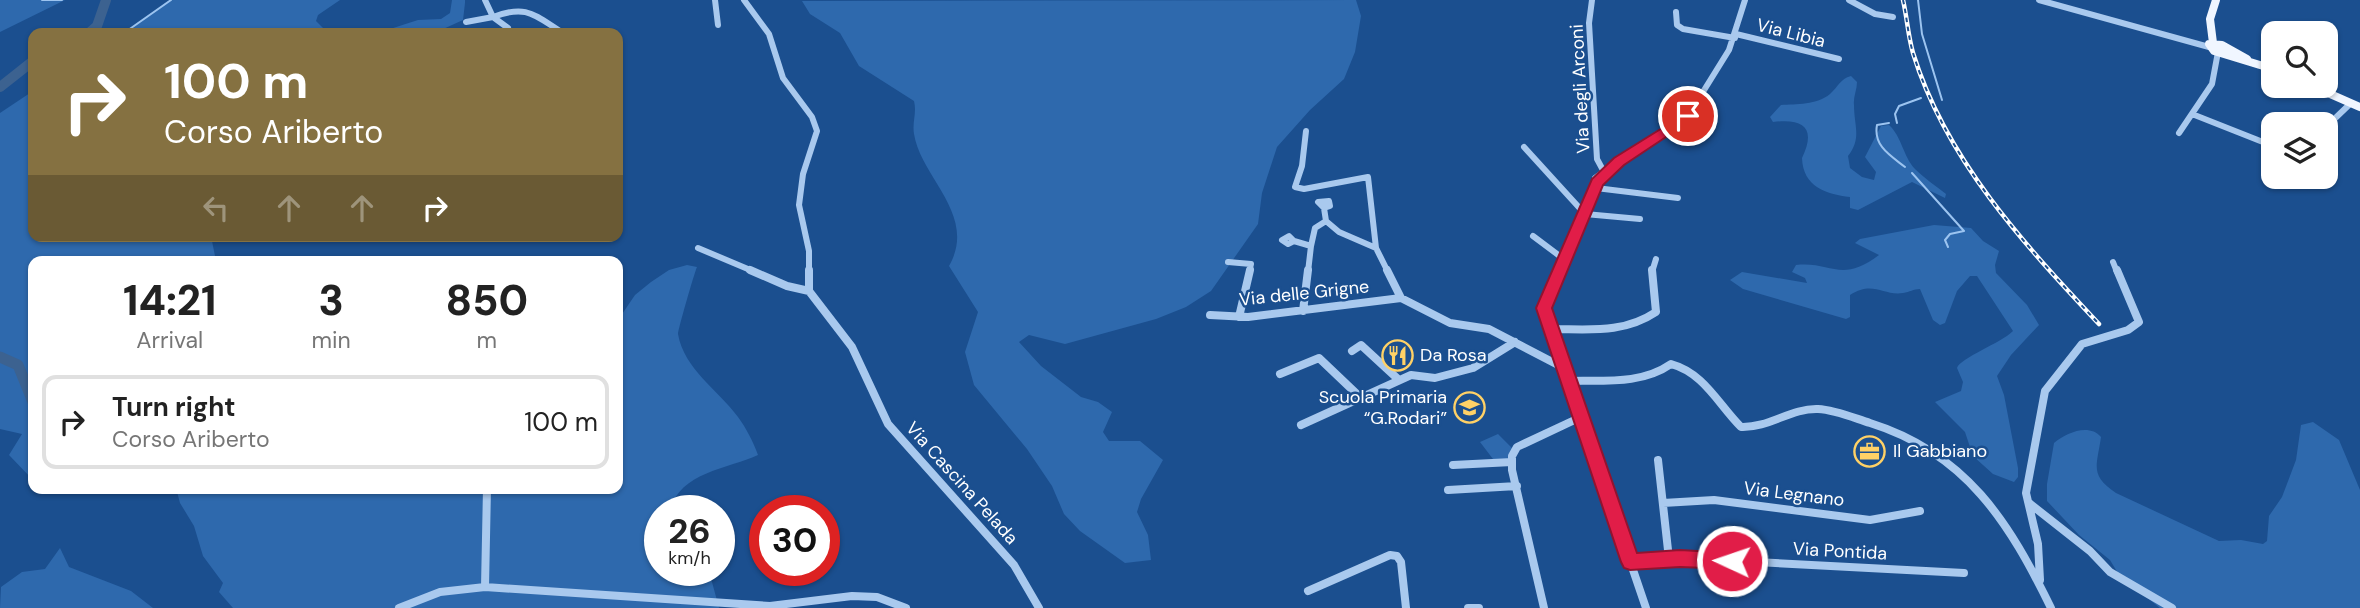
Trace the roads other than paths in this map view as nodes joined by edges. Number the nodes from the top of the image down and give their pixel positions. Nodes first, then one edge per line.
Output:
1 (485, 0) edge
2 (715, 0) edge
3 (744, 0) edge
4 (1592, 0) edge
5 (1745, 0) edge
6 (1849, 0) edge
7 (2039, 0) edge
8 (2216, 0) edge
9 (2063, 3) edge
10 (1676, 12) dead end
11 (492, 17) junction
12 (1893, 17) dead end
13 (466, 22) dead end
14 (718, 25) dead end
15 (508, 28) dead end
16 (555, 28) edge
17 (1736, 36) junction
18 (2218, 47) junction
19 (1839, 59) dead end
20 (2261, 64) edge
21 (2338, 97) edge
22 (2351, 103) junction
23 (2360, 107) edge
24 (2192, 114) junction
25 (2338, 115) edge
26 (1306, 131) dead end
27 (2179, 133) dead end
28 (2261, 141) edge
29 (1524, 147) dead end
30 (1598, 160) junction
31 (1619, 161) junction
32 (1611, 164) junction
33 (1604, 172) junction
34 (1596, 185) junction
35 (1678, 198) dead end
36 (1324, 208) dead end
37 (1585, 214) junction
38 (1640, 219) dead end
39 (1325, 221) junction
40 (1533, 236) dead end
41 (1294, 241) dead end
42 (1311, 246) junction
43 (698, 248) dead end
44 (1376, 248) junction
45 (1656, 258) dead end
46 (1565, 260) junction
47 (1228, 262) dead end
48 (2113, 262) dead end
49 (809, 291) junction
50 (1401, 298) junction
51 (1303, 311) junction
52 (1210, 316) dead end
53 (1239, 317) junction
54 (1551, 329) junction
55 (1515, 342) junction
56 (1352, 351) dead end
57 (1563, 367) junction
58 (1280, 374) dead end
59 (1399, 380) junction
60 (1568, 382) junction
61 (1361, 398) junction
62 (1581, 417) junction
63 (1301, 425) dead end
64 (1658, 460) dead end
65 (1512, 462) junction
66 (1453, 465) dead end
67 (1517, 486) junction
68 (1448, 490) dead end
69 (487, 494) edge
70 (2028, 502) junction
71 (1663, 503) junction
72 (1920, 511) dead end
73 (1670, 559) junction
74 (1630, 562) junction
75 (1965, 573) dead end
76 (2040, 585) junction
77 (485, 587) junction
78 (1308, 591) dead end
79 (399, 608) edge
80 (906, 608) edge
81 (1039, 608) edge
82 (1406, 608) edge
83 (1468, 608) edge
84 (1479, 608) edge
85 (1544, 608) edge
86 (1647, 608) edge
87 (2051, 608) edge
88 (2172, 608) edge

1 - 11 street
2 - 14 street
3 - 49 street
4 - 30 street, Via degli Arconi
5 - 17 street
6 - 12 street
7 - 9 street
8 - 18 main road
9 - 18 street
10 - 17 street, Via Libia
11 - 13 street
11 - 15 street
11 - 16 street
17 - 19 street, Via Libia
17 - 31 street
18 - 20 main road
18 - 24 street
21 - 22 main road
22 - 23 main road
22 - 25 street
24 - 27 street
24 - 28 street
26 - 44 street
29 - 37 street
30 - 32 street
30 - 33 street, Via degli Arconi
31 - 32 street
31 - 33 street
32 - 33 street
33 - 34 street
34 - 35 street
34 - 37 street
36 - 39 street
37 - 38 street
37 - 46 street
39 - 42 street
39 - 44 street
40 - 46 street
41 - 42 street
42 - 51 street
43 - 49 street
44 - 50 street
45 - 54 street
46 - 54 street
47 - 53 street
48 - 70 street
49 - 81 street, Via Cascina Pelada
50 - 51 street, Via delle Grigne
50 - 55 street
51 - 53 street, Via delle Grigne
52 - 53 street, Via delle Grigne
54 - 57 street
55 - 57 street
55 - 59 street
56 - 59 street
57 - 60 street
58 - 61 street
59 - 61 street
60 - 62 street
60 - 76 street
61 - 63 street
62 - 65 street
62 - 74 street
64 - 71 street
65 - 66 street
65 - 67 street
67 - 68 street
67 - 85 street
69 - 77 street
70 - 76 street
70 - 88 street
71 - 72 street, Via Legnano
71 - 73 street
73 - 74 street, Via Pontida
73 - 75 street, Via Pontida
74 - 86 street
76 - 87 street
77 - 79 street
77 - 80 street
78 - 82 street
83 - 84 street

